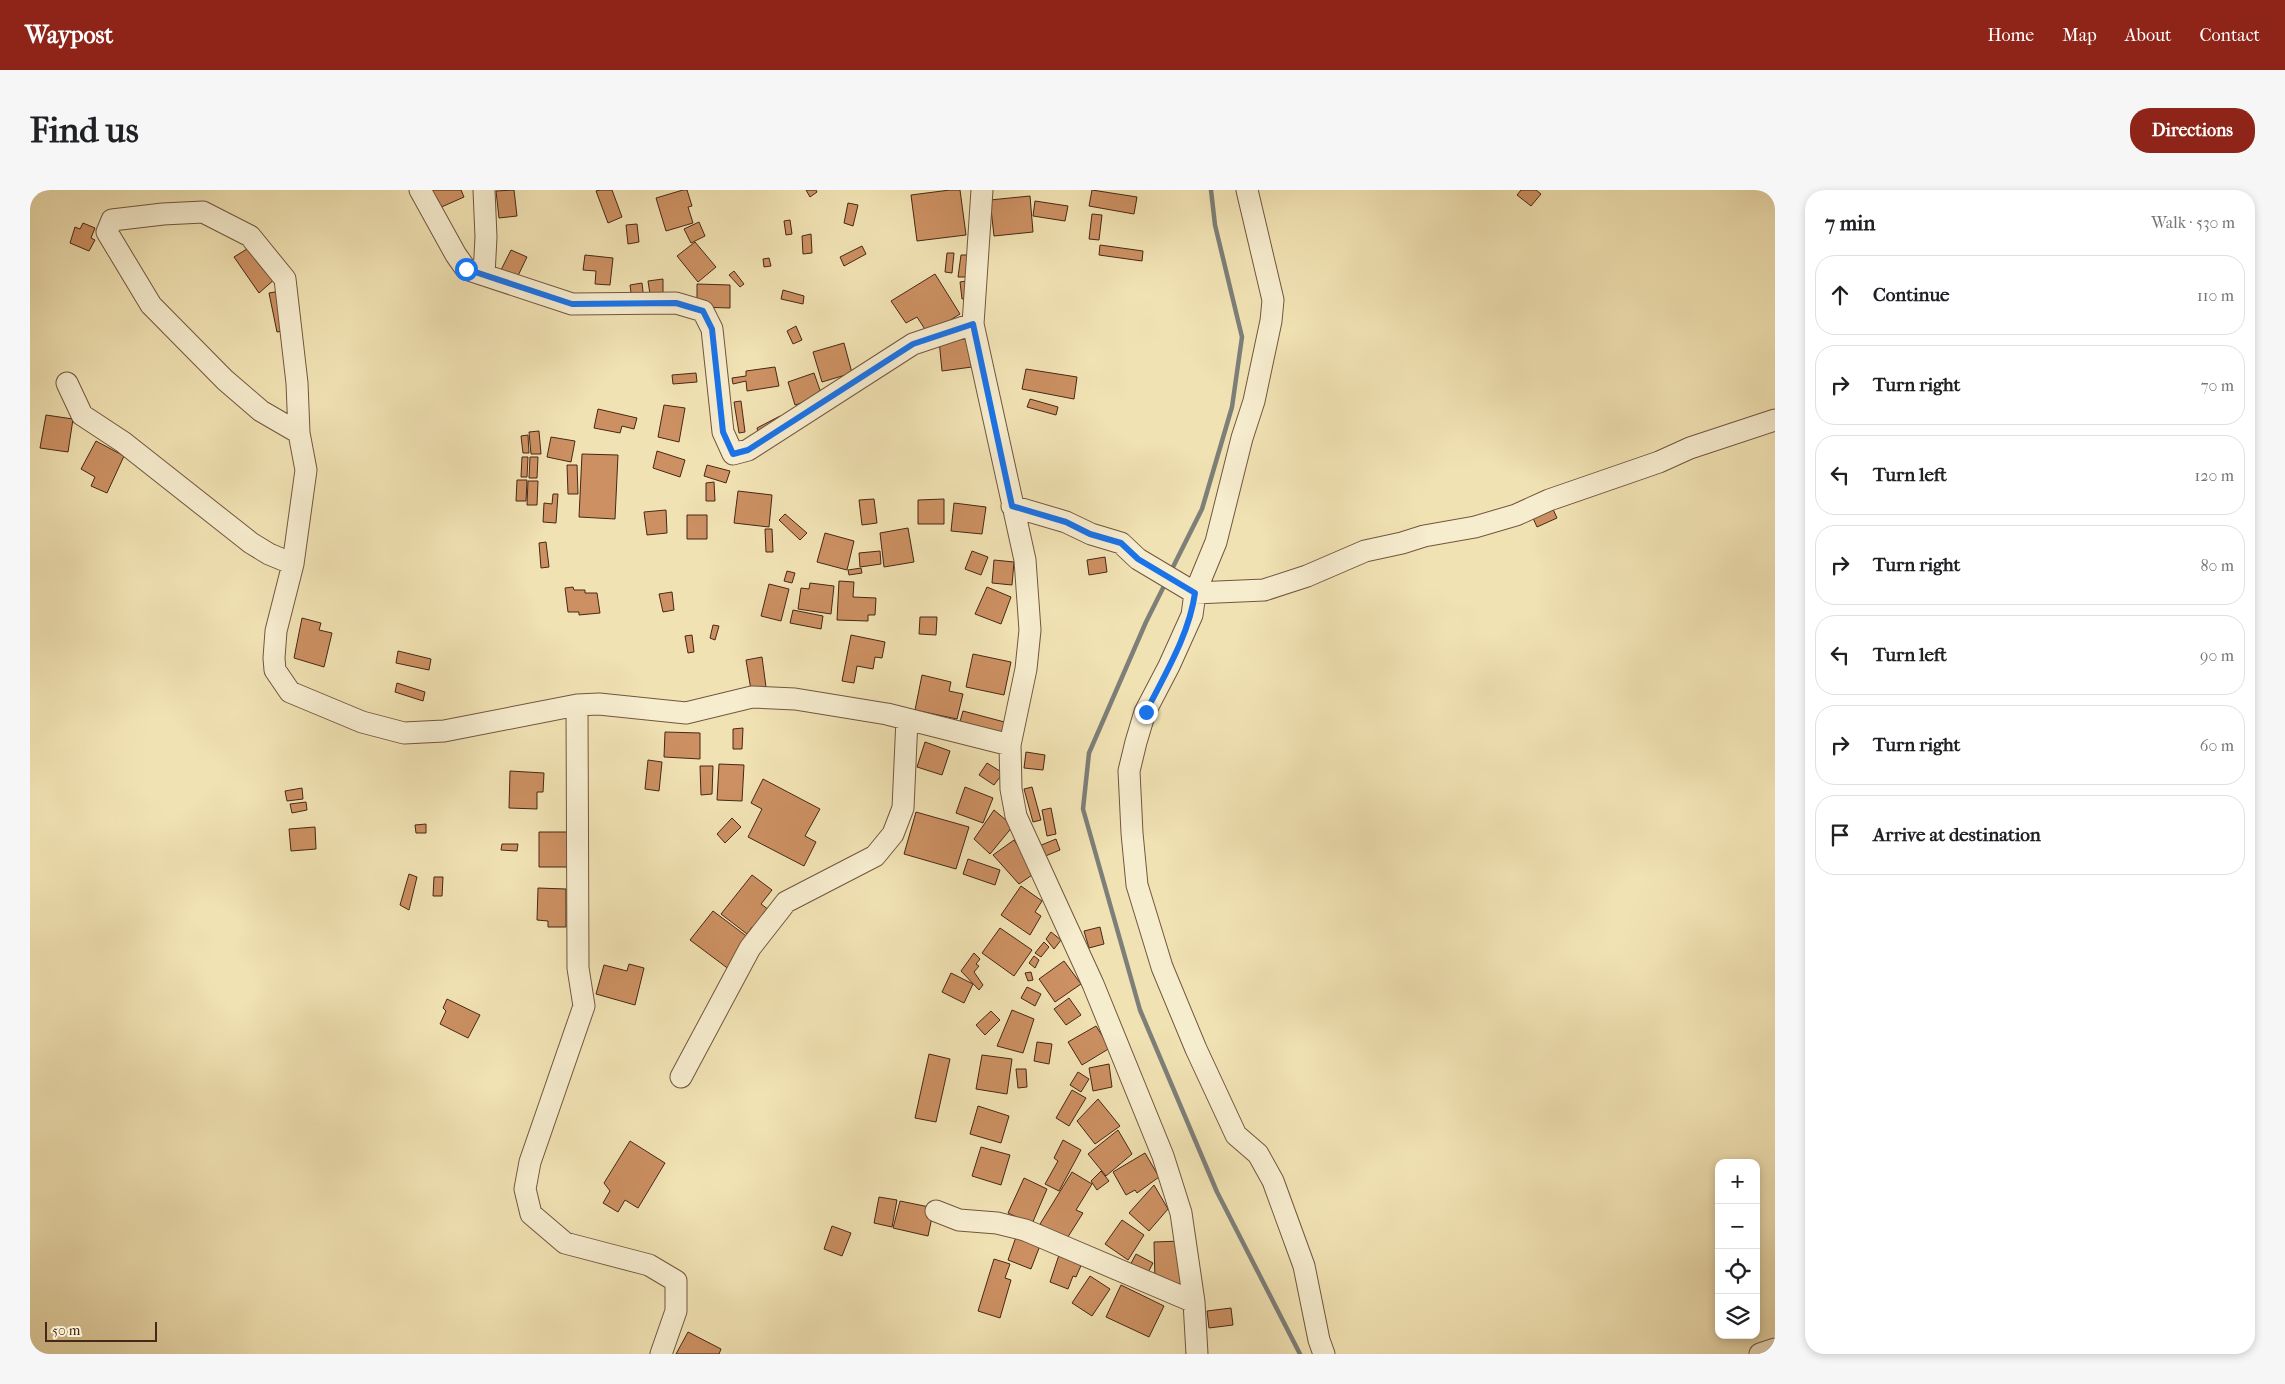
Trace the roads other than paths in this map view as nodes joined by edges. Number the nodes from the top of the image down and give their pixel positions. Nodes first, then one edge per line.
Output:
1 (420, 190) edge
2 (484, 190) edge
3 (982, 190) edge
4 (1247, 190) edge
5 (484, 275) junction
6 (973, 324) junction
7 (67, 383) dead end
8 (1775, 420) edge
9 (299, 433) junction
10 (1012, 506) junction
11 (293, 564) junction
12 (1195, 593) junction
13 (577, 705) junction
14 (907, 720) junction
15 (1010, 745) junction
16 (681, 1077) dead end
17 (936, 1211) dead end
18 (1194, 1302) junction
19 (1775, 1349) edge
20 (661, 1354) edge
21 (1198, 1354) edge
22 (1324, 1354) edge
23 (1760, 1354) edge

1 - 5 street
2 - 5 street
3 - 6 street
4 - 12 street
5 - 6 street
6 - 10 street
7 - 11 street
8 - 12 street
9 - 9 street
9 - 11 street
10 - 12 street
10 - 15 street
11 - 13 street
12 - 22 street
13 - 14 street
13 - 20 street
14 - 15 street
14 - 16 street
15 - 18 street
17 - 18 street
18 - 21 street
19 - 23 street

